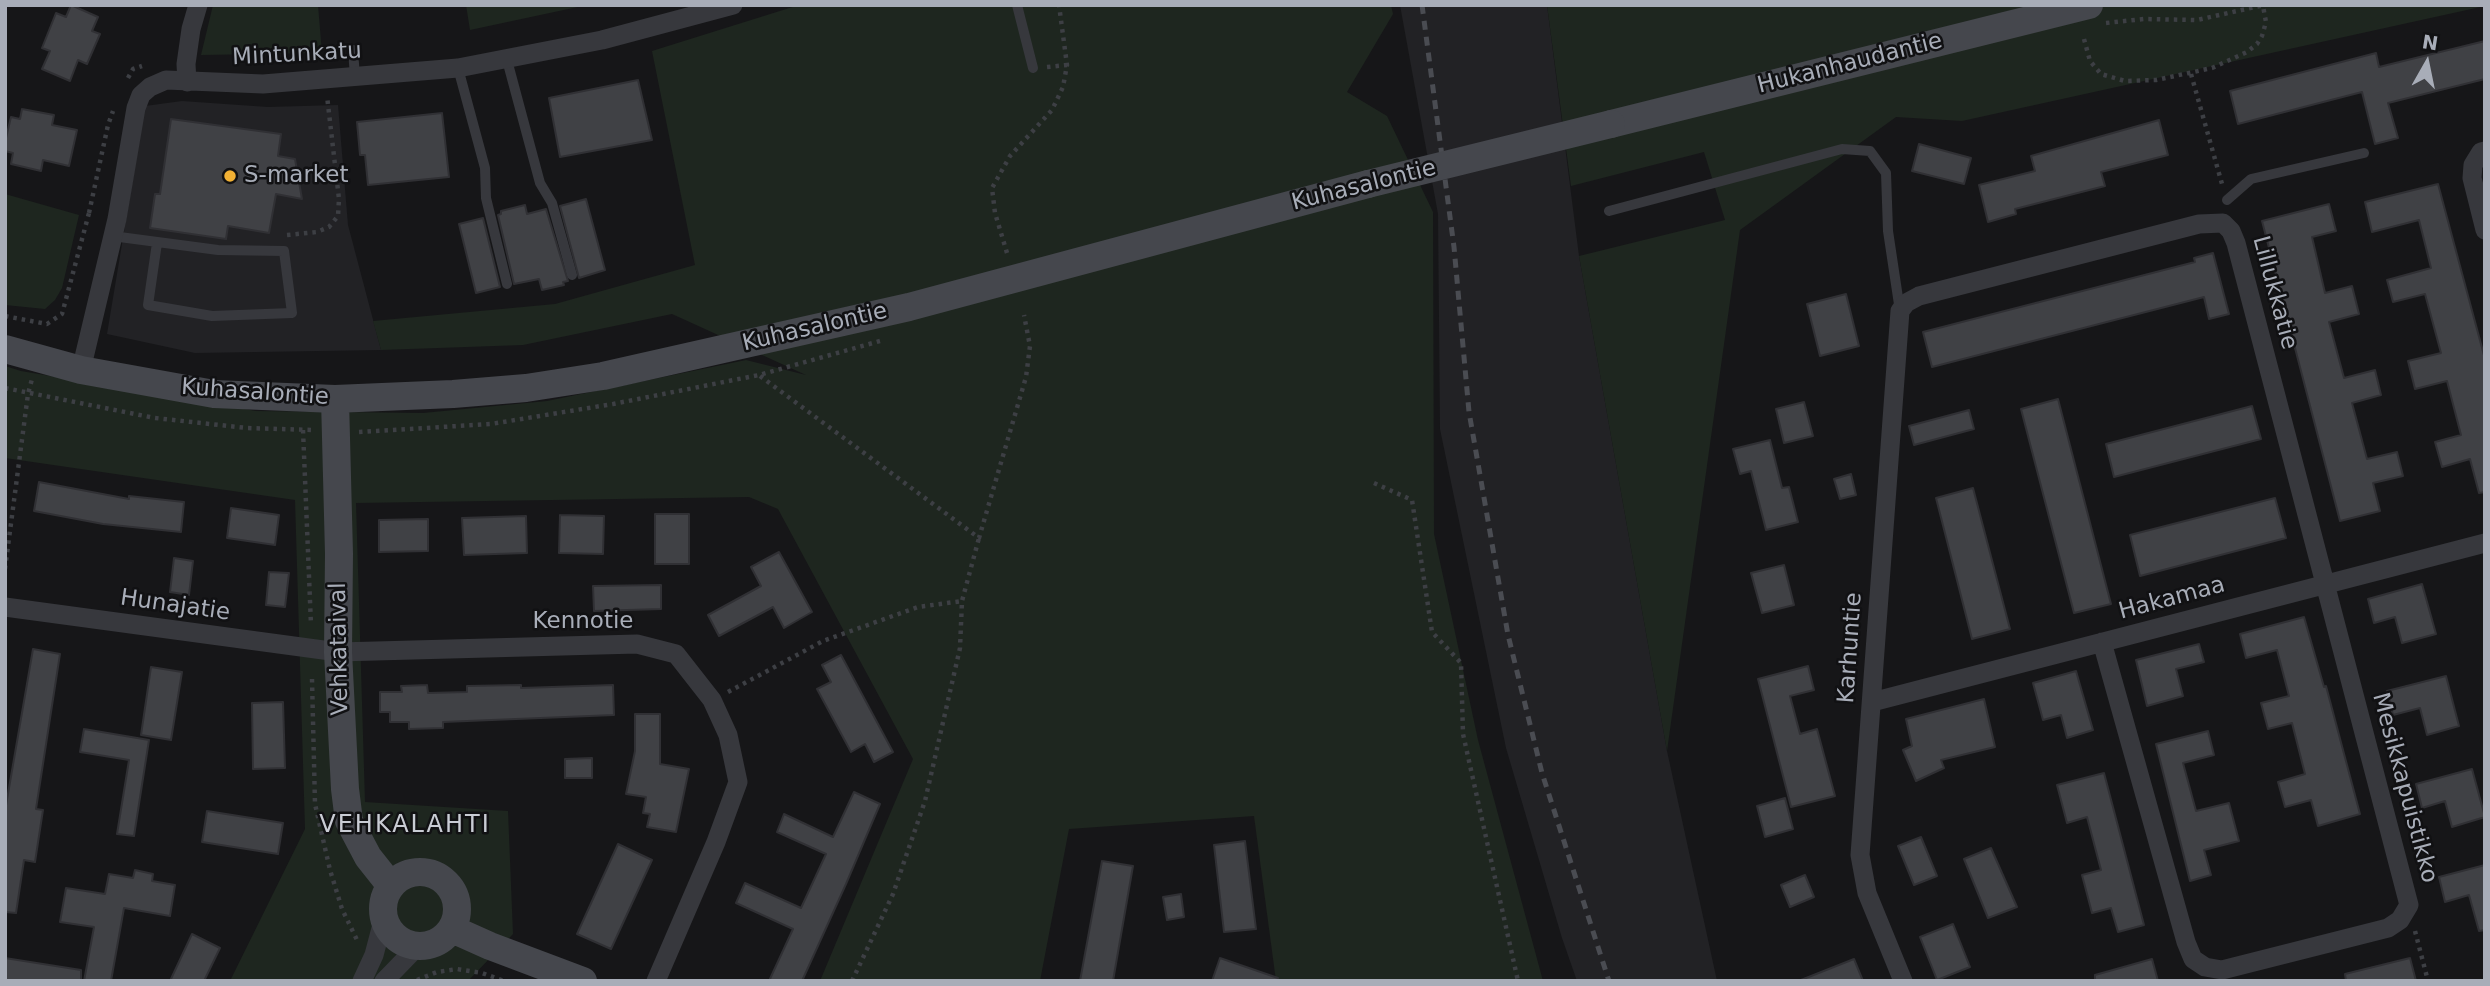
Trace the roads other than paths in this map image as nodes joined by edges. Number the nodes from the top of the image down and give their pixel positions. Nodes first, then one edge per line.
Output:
1 (198, 5) edge
2 (733, 5) edge
3 (1017, 5) edge
4 (2089, 5) edge
5 (353, 50) dead end
6 (507, 60) junction
7 (458, 68) junction
8 (1033, 68) dead end
9 (355, 78) junction
10 (187, 82) junction
11 (1611, 124) joint
12 (2485, 151) edge
13 (2364, 153) dead end
14 (2227, 200) road end
15 (1609, 211) dead end
16 (115, 228) junction
17 (2485, 230) edge
18 (157, 243) junction
19 (572, 275) dead end
20 (508, 284) dead end
21 (1900, 311) junction
22 (5, 349) edge
23 (80, 370) junction
24 (335, 399) junction
25 (2485, 543) edge
26 (2325, 585) junction
27 (5, 607) edge
28 (2102, 642) junction
29 (338, 652) junction
30 (1872, 702) junction
31 (391, 886) junction
32 (384, 917) junction
33 (452, 929) junction
34 (418, 946) junction
35 (362, 981) edge
36 (384, 981) edge
37 (583, 981) edge
38 (656, 981) edge
39 (1903, 981) edge

1 - 10 street
2 - 6 street, Mintunkatu
3 - 8 lane
4 - 11 main road, Hukanhaudantie
5 - 9 lane
6 - 7 street, Mintunkatu
6 - 19 lane
7 - 9 street, Mintunkatu
7 - 20 lane
9 - 10 street, Mintunkatu
10 - 16 street, Mintunkatu
11 - 24 main road, Kuhasalontie, bridge
12 - 17 street
13 - 14 lane
15 - 21 lane
16 - 18 lane
16 - 23 street, Mintunkatu
18 - 18 lane
21 - 26 street, Lillukkatie
21 - 30 street, Karhuntie
22 - 23 main road, Kuhasalontie
23 - 24 main road, Kuhasalontie
24 - 29 main road, Vehkataival
25 - 26 street, Hakamaa
26 - 28 street, Hakamaa
26 - 28 street, Mesikkapuistikko
27 - 29 street, Hunajatie
28 - 30 street, Hakamaa
29 - 31 main road, Vehkataival
29 - 38 street, Kennotie
30 - 39 street, Karhuntie
31 - 32 main road
31 - 33 main road
32 - 34 main road
32 - 35 street
33 - 34 main road
33 - 37 main road
34 - 36 street

